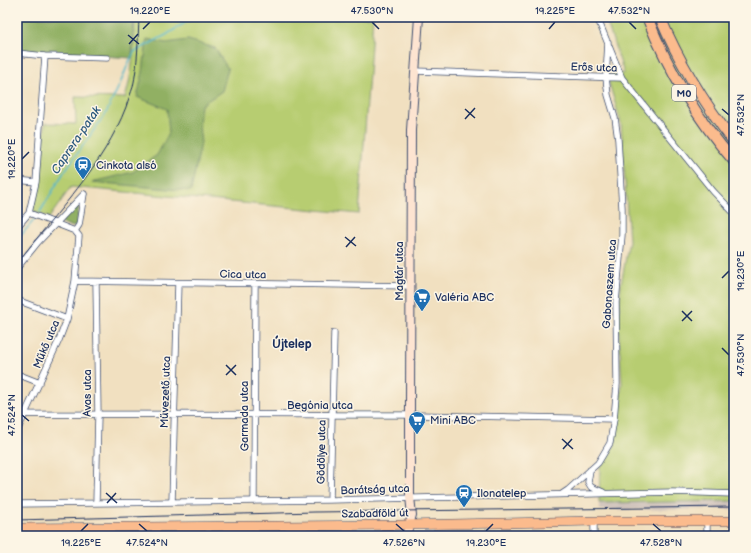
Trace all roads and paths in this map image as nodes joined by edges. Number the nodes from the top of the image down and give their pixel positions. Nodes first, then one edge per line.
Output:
1 (419, 17) edge
2 (598, 17) edge
3 (647, 17) edge
4 (660, 17) edge
5 (608, 42) junction
6 (17, 53) edge
7 (45, 56) junction
8 (107, 58) dead end
9 (414, 71) junction
10 (606, 78) junction
11 (622, 78) junction
12 (734, 142) edge
13 (734, 161) edge
14 (17, 180) edge
15 (36, 182) junction
16 (28, 213) junction
17 (734, 213) edge
18 (55, 224) junction
19 (17, 227) edge
20 (75, 231) junction
21 (17, 268) edge
22 (75, 281) junction
23 (96, 282) junction
24 (178, 283) junction
25 (255, 284) junction
26 (410, 286) junction
27 (17, 300) edge
28 (67, 319) junction
29 (334, 332) dead end
30 (17, 374) edge
31 (40, 383) junction
32 (25, 414) junction
33 (98, 414) junction
34 (175, 415) junction
35 (254, 415) junction
36 (332, 415) junction
37 (410, 415) junction
38 (614, 420) junction
39 (17, 431) edge
40 (590, 469) junction
41 (607, 494) junction
42 (734, 494) edge
43 (560, 495) junction
44 (410, 497) junction
45 (330, 500) junction
46 (254, 501) junction
47 (172, 502) junction
48 (96, 503) junction
49 (17, 504) edge
50 (707, 520) junction
51 (734, 520) edge
52 (594, 521) junction
53 (410, 524) junction
54 (207, 526) junction
55 (17, 528) edge
56 (142, 531) edge
57 (38, 532) edge
58 (210, 536) edge
59 (406, 536) edge
60 (594, 536) edge
61 (707, 536) edge

1 - 9 street, Magtár utca
2 - 5 street
3 - 13 highway, M0
4 - 12 highway, M0
5 - 10 street, Gabonaszem utca
5 - 11 street
6 - 7 street
7 - 8 street
7 - 15 street
9 - 10 street, Erős utca
9 - 26 street, Magtár utca
10 - 11 street, Erős utca
10 - 38 street, Gabonaszem utca
11 - 17 street, Erős utca
14 - 15 street
15 - 16 street
16 - 18 street
16 - 19 street
18 - 20 street
18 - 20 street
18 - 21 street
20 - 22 street, Műkő utca
22 - 23 street, Cica utca
22 - 28 street, Műkő utca
23 - 24 street, Cica utca
23 - 33 street, Avas utca
24 - 25 street, Cica utca
24 - 34 street, Művezető utca
25 - 26 street, Cica utca
25 - 35 street, Garmada utca
26 - 37 street, Magtár utca
27 - 28 street
28 - 31 street, Műkő utca
29 - 36 street, Gödölye utca
30 - 31 street
31 - 32 street, Műkő utca
32 - 33 street, Begónia utca
32 - 39 street, Műkő utca
33 - 34 street, Begónia utca
33 - 48 street, Avas utca
34 - 35 street, Begónia utca
34 - 47 street, Művezető utca
35 - 36 street, Begónia utca
35 - 46 street, Garmada utca
36 - 37 street, Begónia utca
36 - 45 street, Gödölye utca
37 - 38 street, Begónia utca
37 - 44 street, Magtár utca
38 - 40 street, Gabonaszem utca
40 - 41 street
40 - 43 street, Gabonaszem utca
41 - 42 street, Barátság utca
41 - 43 street, Barátság utca
43 - 44 street, Barátság utca
44 - 45 street, Barátság utca
44 - 53 street, Magtár utca
45 - 46 street, Barátság utca
46 - 47 street, Barátság utca
47 - 48 street, Barátság utca
48 - 49 street, Barátság utca
50 - 51 main road, Szabadföld út
50 - 52 main road, Szabadföld út
50 - 61 street
52 - 53 main road, Szabadföld út
52 - 60 street
53 - 54 main road, Szabadföld út
53 - 59 street, Magtár utca
54 - 56 main road, Szabadföld út
54 - 58 street
55 - 57 main road, Szabadföld út
56 - 57 main road, Szabadföld út

